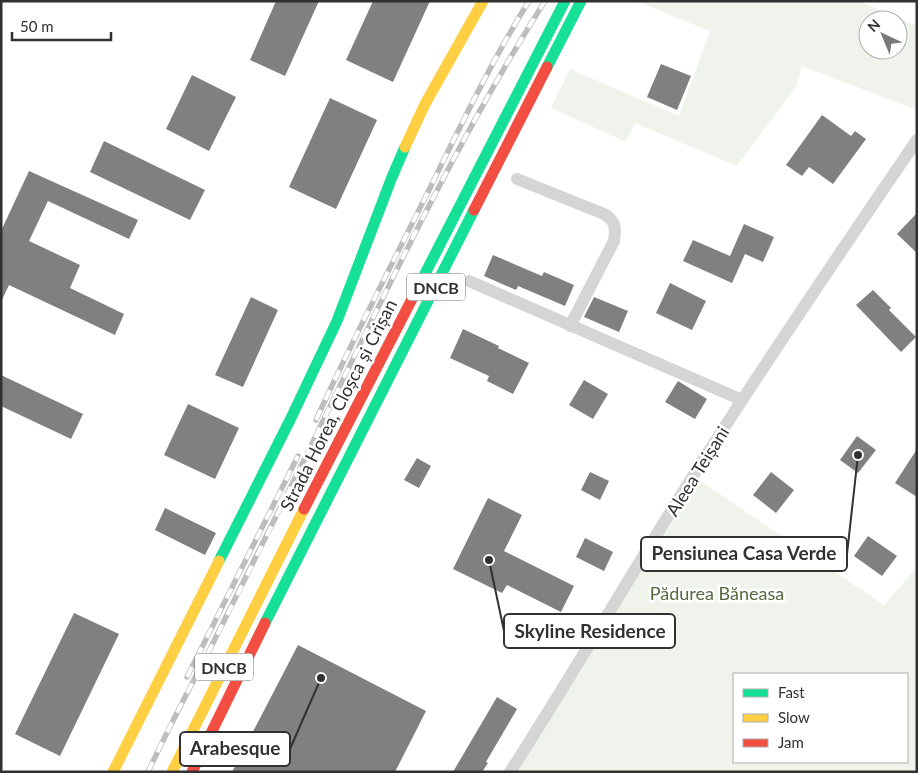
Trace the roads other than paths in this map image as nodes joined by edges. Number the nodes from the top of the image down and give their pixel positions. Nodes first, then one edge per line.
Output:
1 (483, 1) edge
2 (565, 1) edge
3 (581, 1) edge
4 (917, 140) edge
5 (517, 179) dead end
6 (468, 281) dead end
7 (570, 326) junction
8 (742, 400) junction
9 (113, 772) edge
10 (172, 772) edge
11 (192, 772) edge
12 (510, 772) edge

1 - 9 main road, Strada Horea, Cloșca și Crișan
2 - 10 main road, Strada Horea, Cloșca și Crișan / DNCB
3 - 11 main road, Strada Horea, Cloșca și Crișan / DNCB
4 - 8 street, Aleea Teișani
5 - 7 street
6 - 7 street
7 - 8 street
8 - 12 street, Aleea Teișani

